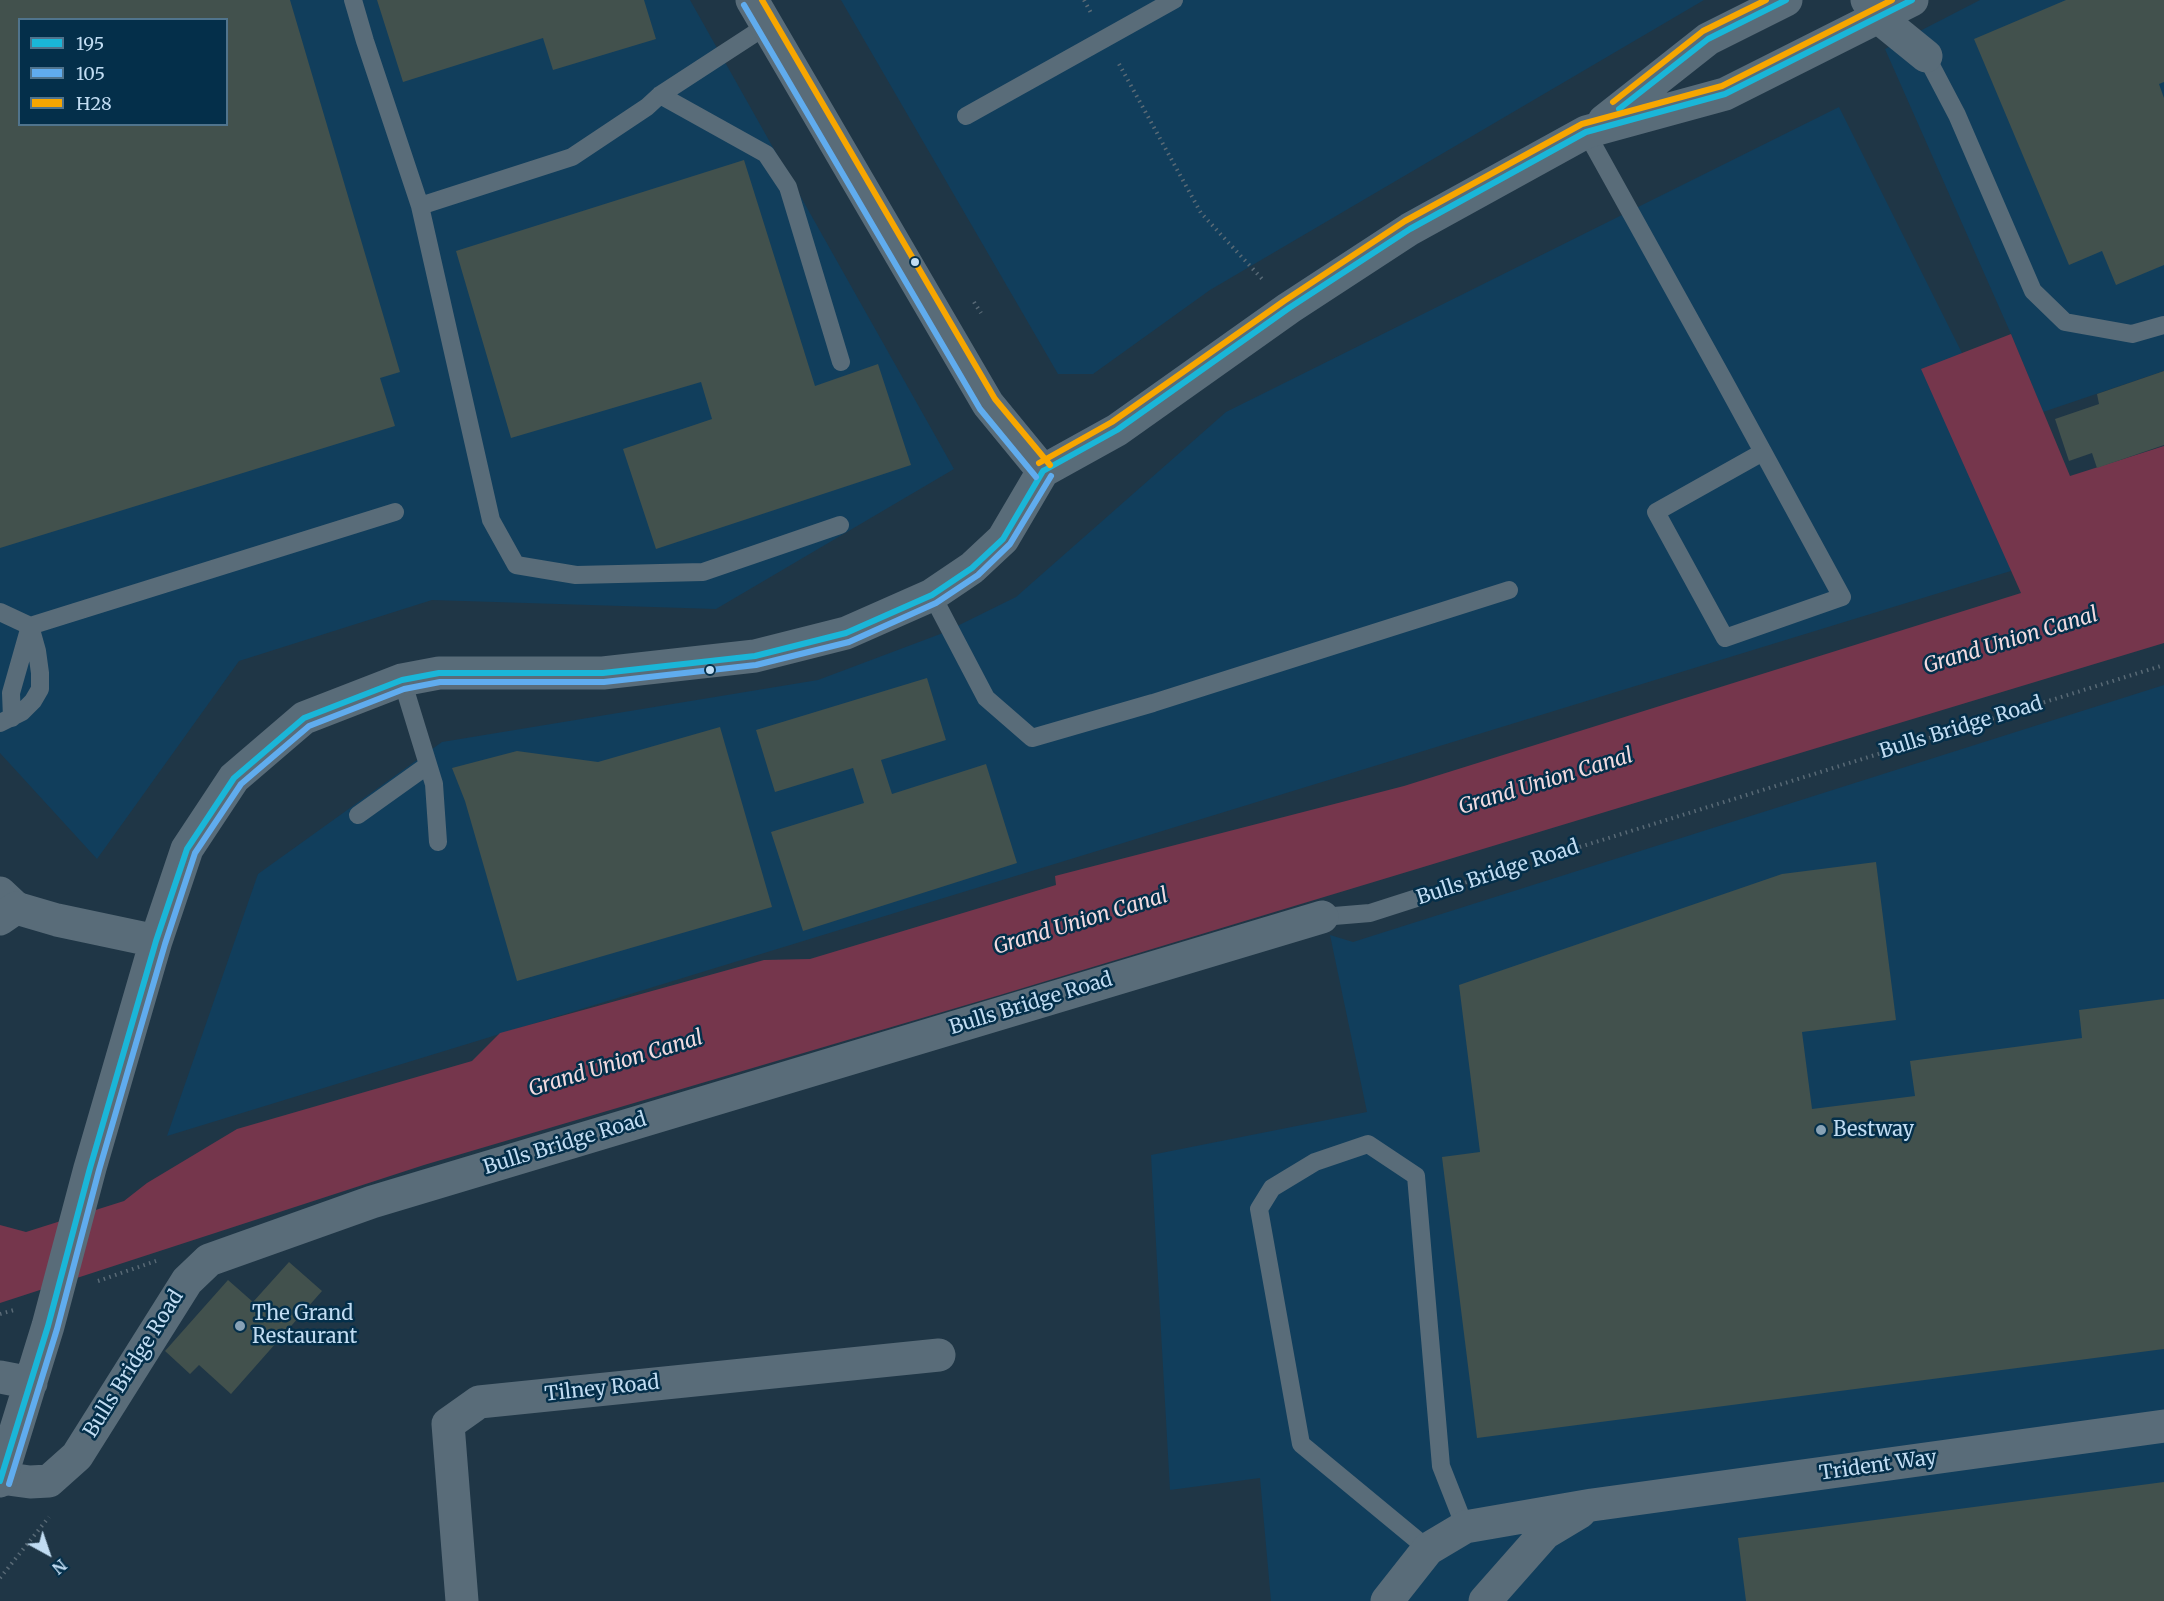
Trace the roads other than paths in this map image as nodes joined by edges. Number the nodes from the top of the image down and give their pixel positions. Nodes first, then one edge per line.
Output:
1 (353, 0) edge
2 (1174, 0) edge
3 (1786, 0) edge
4 (1912, 0) edge
5 (1924, 0) edge
6 (1872, 9) edge
7 (759, 13) edge
8 (1926, 56) junction
9 (660, 95) junction
10 (966, 116) dead end
11 (1589, 131) junction
12 (420, 206) junction
13 (2164, 325) edge
14 (841, 362) dead end
15 (1763, 452) junction
16 (1043, 471) junction
17 (395, 512) dead end
18 (840, 525) dead end
19 (1509, 590) dead end
20 (932, 595) junction
21 (0, 612) edge
22 (30, 626) junction
23 (402, 680) junction
24 (6, 721) edge
25 (429, 765) junction
26 (358, 815) dead end
27 (438, 842) dead end
28 (1423, 896) road end
29 (5, 907) edge
30 (1322, 917) joint
31 (156, 941) junction
32 (939, 1355) dead end
33 (16, 1380) edge
34 (2164, 1426) edge
35 (1, 1479) edge
36 (1592, 1505) junction
37 (1465, 1527) junction
38 (1428, 1549) junction
39 (462, 1601) edge
40 (1387, 1601) edge
41 (1485, 1601) edge

1 - 12 lane
2 - 10 lane
3 - 11 street
4 - 6 street
5 - 8 street
6 - 8 street
6 - 11 street
7 - 9 lane
7 - 16 street
8 - 13 lane
9 - 12 lane
9 - 14 lane
11 - 15 lane
11 - 16 street
12 - 18 lane
15 - 15 lane
16 - 20 street
17 - 22 lane
19 - 20 lane
20 - 23 street
21 - 22 lane
22 - 24 lane
22 - 24 lane
23 - 25 lane
23 - 31 street
25 - 26 lane
25 - 27 lane
28 - 30 lane, Bulls Bridge Road
29 - 31 street
30 - 35 street, Bulls Bridge Road
31 - 33 street
32 - 39 street, Tilney Road
33 - 35 street
34 - 36 street, Trident Way
36 - 37 street, Trident Way
36 - 41 street, Trident Way
37 - 38 street, Trident Way
37 - 38 lane
38 - 40 street, Trident Way

